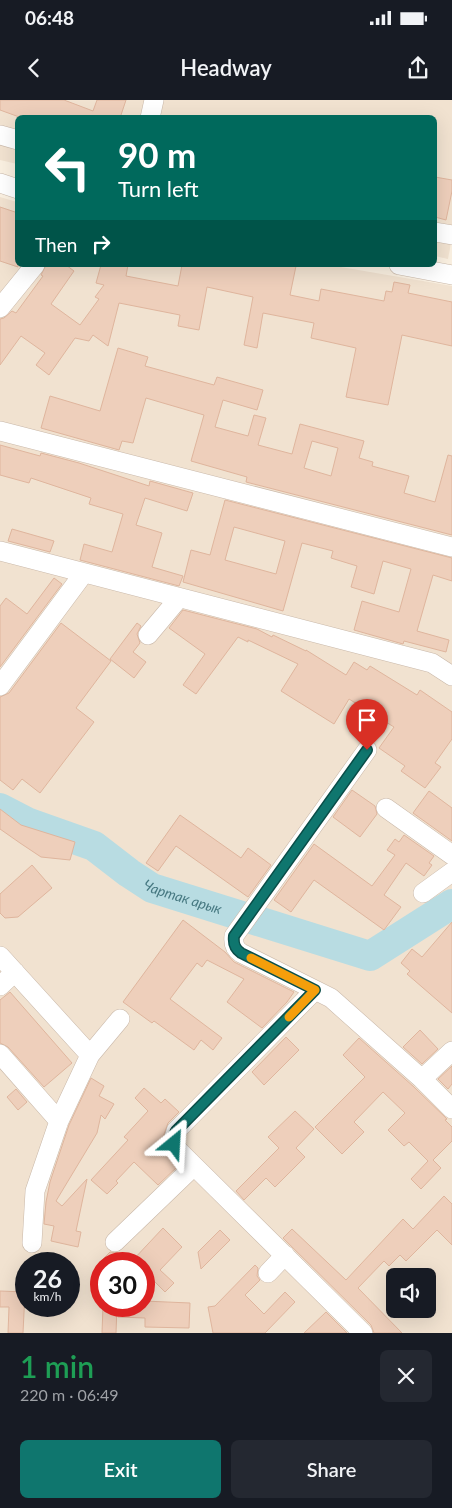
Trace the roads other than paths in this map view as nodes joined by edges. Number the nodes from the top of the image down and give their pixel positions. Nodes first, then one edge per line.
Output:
1 (154, 100) edge
2 (151, 115) edge
3 (0, 135) edge
4 (15, 139) edge
5 (0, 183) edge
6 (15, 188) edge
7 (437, 232) edge
8 (452, 235) edge
9 (32, 267) edge
10 (410, 267) edge
11 (452, 275) edge
12 (0, 308) edge
13 (0, 431) edge
14 (452, 547) edge
15 (0, 552) edge
16 (84, 573) junction
17 (179, 598) junction
18 (148, 635) dead end
19 (452, 676) edge
20 (0, 686) edge
21 (367, 750) dead end
22 (386, 808) dead end
23 (452, 855) edge
24 (452, 872) edge
25 (423, 893) dead end
26 (0, 956) edge
27 (15, 972) junction
28 (0, 986) edge
29 (315, 990) junction
30 (120, 1019) dead end
31 (452, 1051) edge
32 (0, 1054) edge
33 (90, 1055) junction
34 (422, 1079) junction
35 (452, 1109) edge
36 (58, 1121) junction
37 (194, 1166) junction
38 (115, 1242) dead end
39 (32, 1243) dead end
40 (285, 1256) junction
41 (268, 1273) dead end
42 (364, 1333) edge

1 - 2 street
3 - 4 street
5 - 6 street
7 - 8 street
9 - 12 street
10 - 11 street
13 - 14 street
15 - 16 street
16 - 17 street
16 - 20 street
17 - 18 street
17 - 19 street
21 - 29 street
22 - 23 street
24 - 25 street
26 - 27 street
27 - 28 street
27 - 33 street
29 - 34 street
29 - 37 street
30 - 33 street
31 - 34 street
32 - 36 street
33 - 36 street
34 - 35 street
36 - 39 street
37 - 38 street
37 - 40 street
40 - 41 street
40 - 42 street

